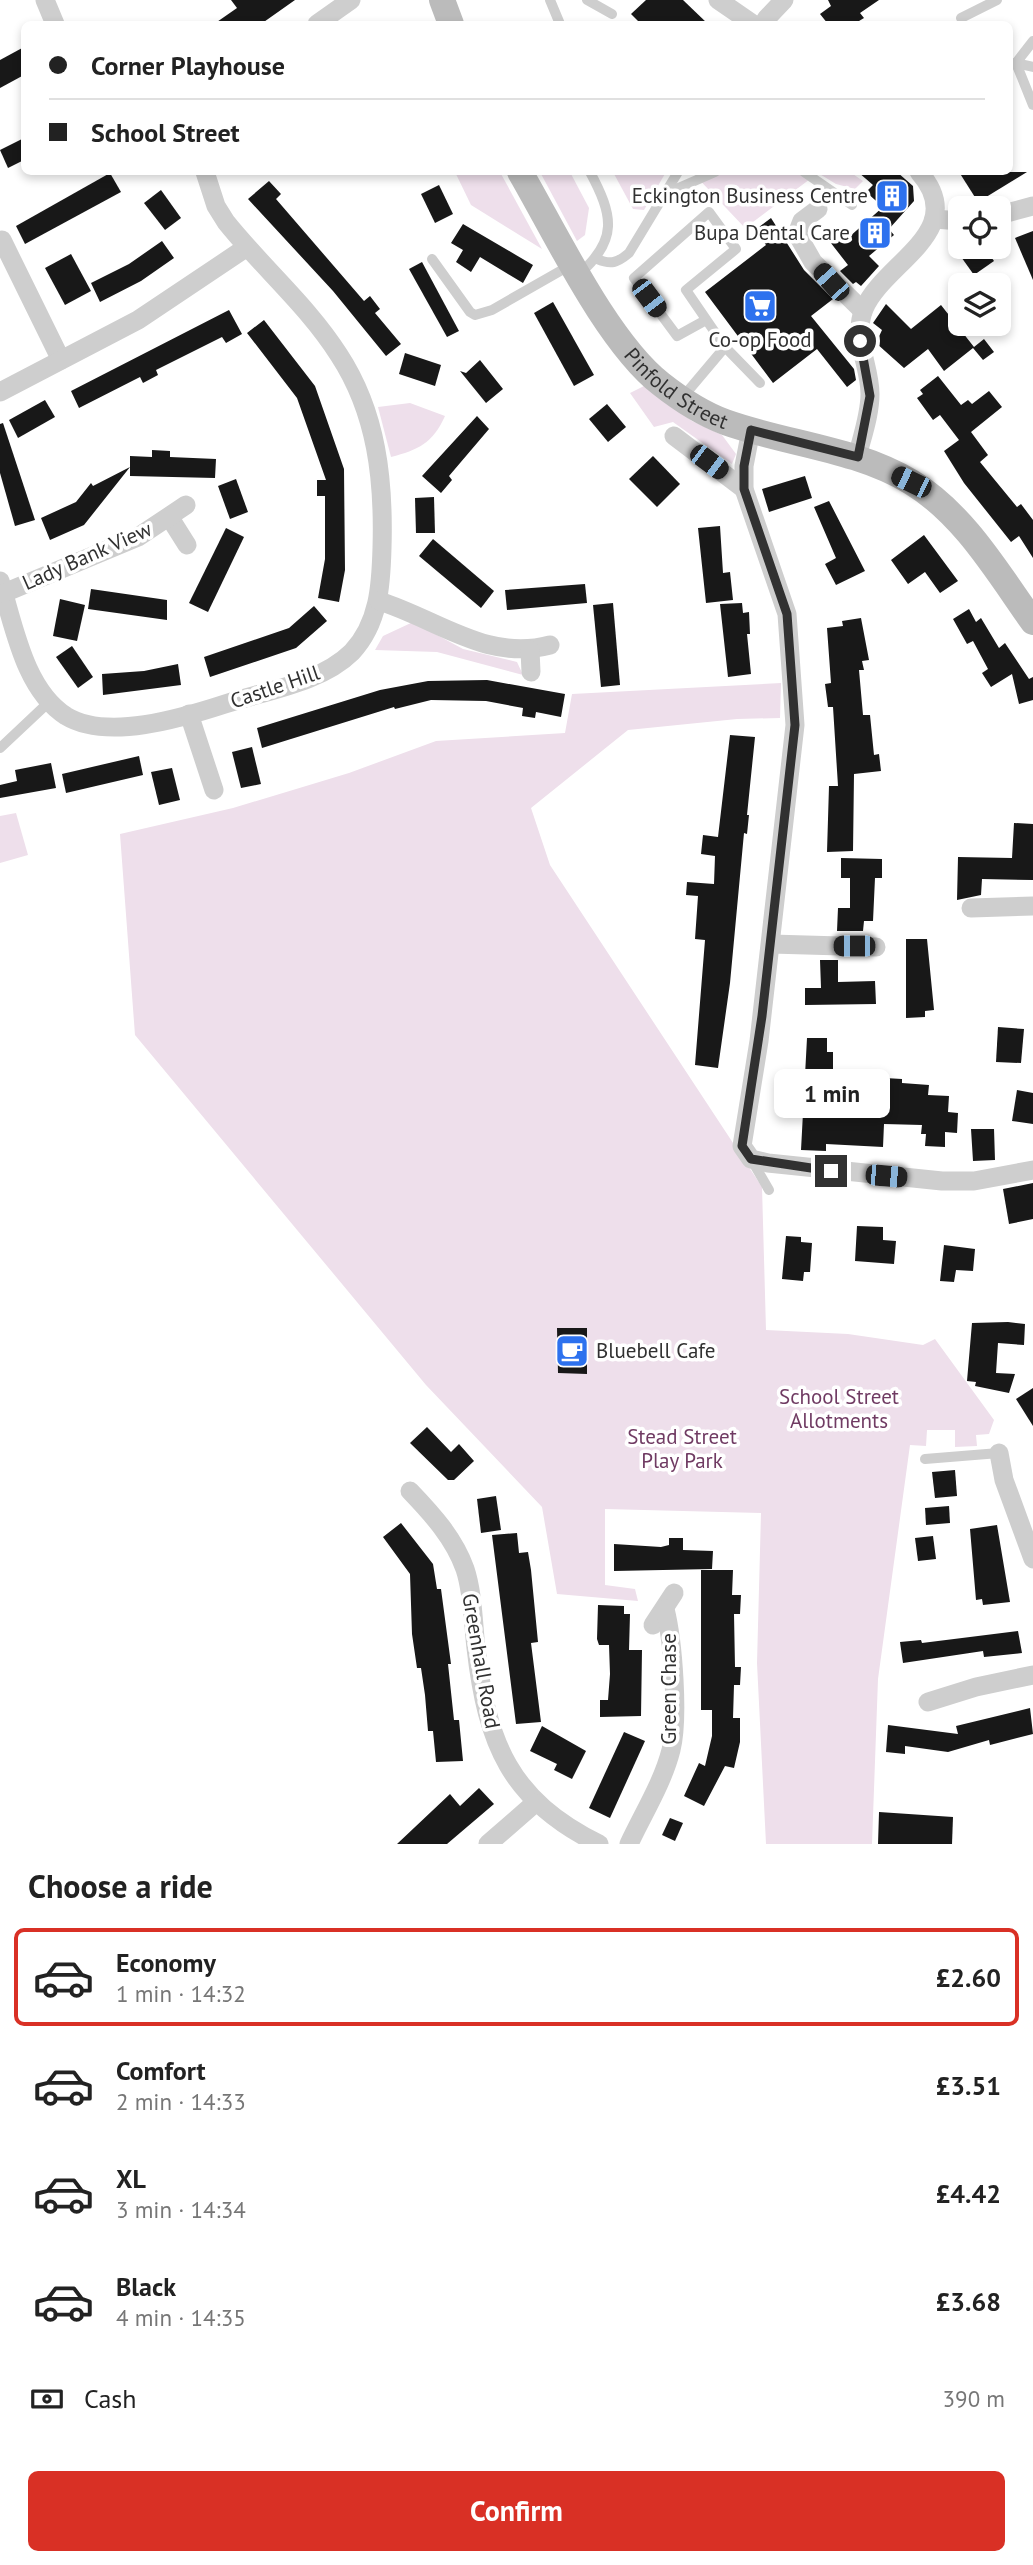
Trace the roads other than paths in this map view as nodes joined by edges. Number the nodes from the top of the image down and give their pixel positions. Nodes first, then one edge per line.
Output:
1 (45, 0) edge
2 (351, 0) edge
3 (442, 0) edge
4 (550, 0) edge
5 (587, 0) edge
6 (718, 0) edge
7 (784, 0) edge
8 (997, 0) edge
9 (612, 14) dead end
10 (961, 18) dead end
11 (54, 21) edge
12 (321, 21) edge
13 (450, 21) edge
14 (559, 21) edge
15 (749, 21) edge
16 (766, 21) edge
17 (1033, 41) edge
18 (1013, 64) edge
19 (1033, 66) edge
20 (1033, 105) edge
21 (206, 175) edge
22 (522, 175) edge
23 (591, 175) edge
24 (676, 175) edge
25 (708, 175) edge
26 (808, 175) edge
27 (922, 175) edge
28 (666, 193) junction
29 (852, 205) dead end
30 (1033, 206) edge
31 (818, 209) dead end
32 (1011, 212) edge
33 (934, 219) junction
34 (948, 220) edge
35 (1, 240) edge
36 (247, 247) junction
37 (432, 259) dead end
38 (582, 266) junction
39 (863, 311) junction
40 (706, 320) junction
41 (725, 347) junction
42 (61, 360) junction
43 (760, 383) dead end
44 (0, 392) edge
45 (681, 398) junction
46 (751, 430) junction
47 (674, 436) dead end
48 (858, 457) junction
49 (744, 489) junction
50 (186, 505) dead end
51 (170, 518) junction
52 (187, 545) dead end
53 (2, 587) edge
54 (379, 601) junction
55 (1033, 622) edge
56 (550, 645) dead end
57 (530, 650) junction
58 (531, 672) dead end
59 (49, 702) junction
60 (189, 714) junction
61 (0, 748) edge
62 (214, 790) dead end
63 (1033, 906) edge
64 (971, 908) dead end
65 (771, 944) junction
66 (876, 947) dead end
67 (747, 1152) junction
68 (1033, 1170) edge
69 (769, 1190) dead end
70 (999, 1453) joint
71 (925, 1459) dead end
72 (410, 1491) dead end
73 (1033, 1559) edge
74 (653, 1625) dead end
75 (1033, 1675) edge
76 (936, 1692) dead end
77 (535, 1803) junction
78 (488, 1844) edge
79 (599, 1844) edge
80 (629, 1844) edge

1 - 11 street
2 - 12 street
3 - 13 main road
4 - 14 lane
5 - 9 lane
6 - 15 street
7 - 16 street
8 - 10 lane
17 - 18 lane
18 - 19 lane
18 - 20 lane
21 - 36 street, Castle Hill
22 - 38 main road, Pinfold Street
23 - 38 lane
24 - 28 lane
25 - 28 lane
26 - 29 lane
27 - 33 street
28 - 38 lane
30 - 32 street
31 - 39 street
33 - 34 street
33 - 39 street
35 - 42 street
36 - 42 street
36 - 54 street, Castle Hill
37 - 38 lane
38 - 45 main road, Pinfold Street
39 - 48 street
40 - 40 lane
40 - 41 lane
41 - 43 lane
41 - 45 lane
42 - 44 street
45 - 46 main road, Pinfold Street
46 - 48 main road, Pinfold Street
46 - 49 street
47 - 49 street
48 - 55 main road, Pinfold Street
49 - 65 street
50 - 51 street, Lady Bank View
51 - 52 street, Lady Bank View
51 - 53 street, Lady Bank View
53 - 59 street, Castle Hill
54 - 57 street
54 - 60 street, Castle Hill
56 - 57 street
57 - 58 street
59 - 60 street, Castle Hill
59 - 61 lane
60 - 62 street
63 - 64 street
65 - 66 street
65 - 67 street
67 - 68 street
67 - 69 lane
70 - 71 lane
70 - 73 street
72 - 77 street, Greenhall Road
74 - 80 street, Green Chase
75 - 76 street
77 - 78 street
77 - 79 street, Greenhall Road

